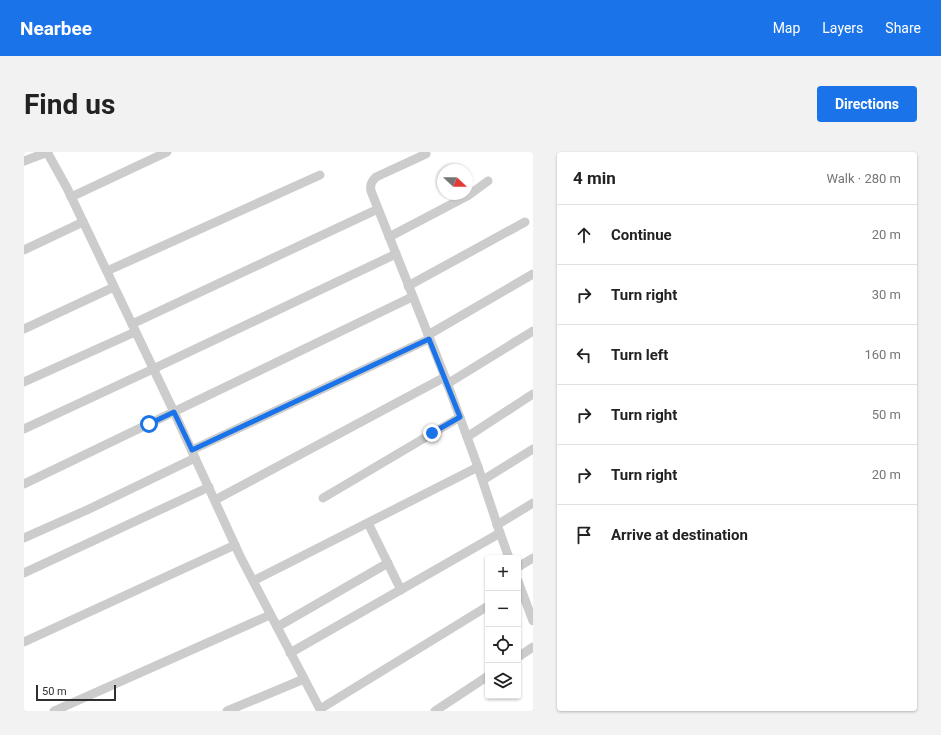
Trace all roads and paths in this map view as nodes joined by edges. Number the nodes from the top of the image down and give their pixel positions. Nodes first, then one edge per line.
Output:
1 (48, 152) edge
2 (167, 152) edge
3 (426, 154) dead end
4 (24, 161) edge
5 (320, 176) dead end
6 (488, 181) dead end
7 (71, 197) junction
8 (378, 209) junction
9 (83, 222) junction
10 (525, 222) dead end
11 (389, 237) junction
12 (24, 250) edge
13 (396, 254) junction
14 (107, 271) junction
15 (533, 274) edge
16 (408, 286) junction
17 (114, 287) junction
18 (412, 297) junction
19 (134, 328) junction
20 (24, 329) edge
21 (533, 331) edge
22 (428, 337) junction
23 (153, 370) junction
24 (446, 381) junction
25 (24, 382) edge
26 (533, 394) edge
27 (174, 412) junction
28 (460, 417) junction
29 (24, 429) edge
30 (467, 437) junction
31 (533, 449) edge
32 (193, 454) junction
33 (478, 467) junction
34 (483, 480) junction
35 (24, 484) edge
36 (209, 487) junction
37 (323, 498) dead end
38 (214, 500) junction
39 (533, 503) edge
40 (368, 523) junction
41 (498, 529) junction
42 (24, 538) edge
43 (235, 545) junction
44 (508, 555) edge
45 (533, 558) edge
46 (388, 563) junction
47 (521, 565) edge
48 (24, 573) edge
49 (253, 581) junction
50 (401, 590) junction
51 (521, 590) edge
52 (485, 608) edge
53 (270, 615) junction
54 (533, 621) edge
55 (277, 627) junction
56 (24, 642) edge
57 (533, 647) edge
58 (290, 653) junction
59 (521, 655) edge
60 (485, 678) edge
61 (304, 679) junction
62 (320, 710) edge
63 (54, 711) edge
64 (227, 711) edge
65 (435, 711) edge

1 - 4 street
1 - 7 street
2 - 7 street
3 - 8 street
5 - 14 street
6 - 11 street
7 - 9 street
8 - 11 street
8 - 19 street
9 - 12 street
9 - 14 street
10 - 16 street
11 - 13 street
13 - 16 street
13 - 23 street
14 - 17 street
15 - 22 street
16 - 18 street
17 - 19 street
17 - 20 street
18 - 22 street
18 - 27 street
19 - 23 street
19 - 25 street
21 - 24 street
22 - 24 street
22 - 32 street
23 - 27 street
23 - 29 street
24 - 28 street
24 - 38 street
26 - 30 street
27 - 32 street
27 - 35 street
28 - 30 street
28 - 37 street
30 - 33 street
31 - 34 street
32 - 36 street
32 - 42 street
33 - 34 street
33 - 40 street
34 - 41 street
36 - 38 street
36 - 48 street
38 - 43 street
39 - 41 street
40 - 46 street
40 - 49 street
41 - 44 street
41 - 50 street
43 - 49 street
43 - 56 street
45 - 47 street
46 - 50 street
46 - 55 street
49 - 53 street
50 - 58 street
51 - 54 street
52 - 62 street
53 - 55 street
53 - 63 street
55 - 58 street
57 - 59 street
58 - 61 street
60 - 65 street
61 - 62 street
61 - 64 street

